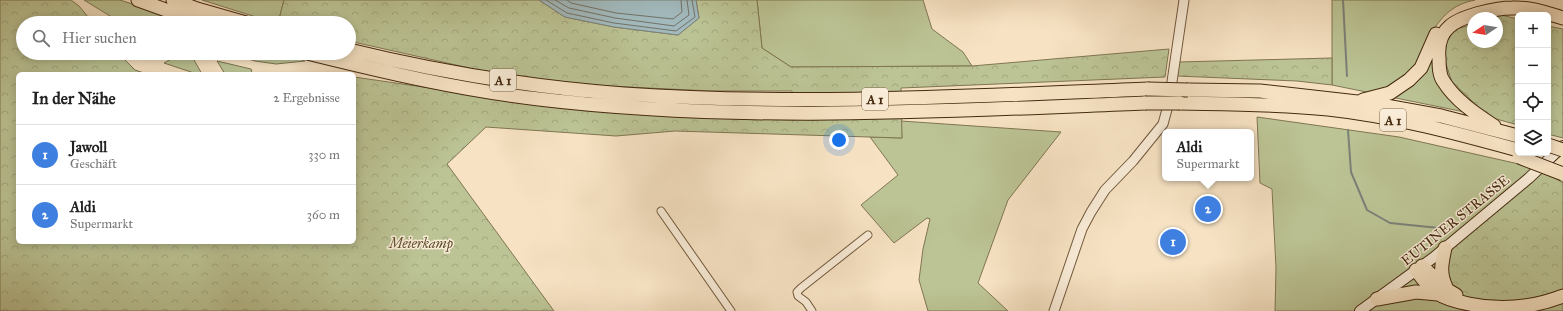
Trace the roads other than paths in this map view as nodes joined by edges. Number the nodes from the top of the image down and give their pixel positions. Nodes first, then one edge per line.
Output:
1 (138, 0) edge
2 (173, 0) edge
3 (1184, 0) edge
4 (1563, 12) edge
5 (183, 16) edge
6 (222, 16) edge
7 (1563, 18) edge
8 (356, 52) edge
9 (335, 60) edge
10 (623, 100) junction
11 (1357, 102) junction
12 (1512, 135) edge
13 (1551, 146) edge
14 (1563, 146) edge
15 (1563, 150) edge
16 (1515, 151) edge
17 (1527, 156) edge
18 (1530, 156) edge
19 (1563, 167) edge
20 (1563, 174) edge
21 (660, 211) dead end
22 (868, 235) dead end
23 (1445, 248) junction
24 (1419, 268) junction
25 (1442, 291) junction
26 (1563, 291) edge
27 (1563, 296) edge
28 (1377, 299) junction
29 (731, 311) edge
30 (812, 311) edge
31 (1054, 311) edge
32 (1360, 311) edge

1 - 5 highway
2 - 6 highway
3 - 31 street
4 - 11 highway
7 - 12 highway
8 - 10 highway, A 1
9 - 10 highway, A 1
10 - 11 highway, A 1, bridge
10 - 16 highway, A 1, bridge
11 - 12 highway, A 1
13 - 15 highway, bridge
14 - 23 main road, EUTINER STRASSE
17 - 20 highway, bridge
18 - 19 highway
21 - 29 street
22 - 30 street
23 - 24 main road, EUTINER STRASSE
23 - 25 highway
24 - 25 highway
24 - 28 main road, EUTINER STRASSE
25 - 26 highway
25 - 27 highway
25 - 28 highway
28 - 32 main road, EUTINER STRASSE

